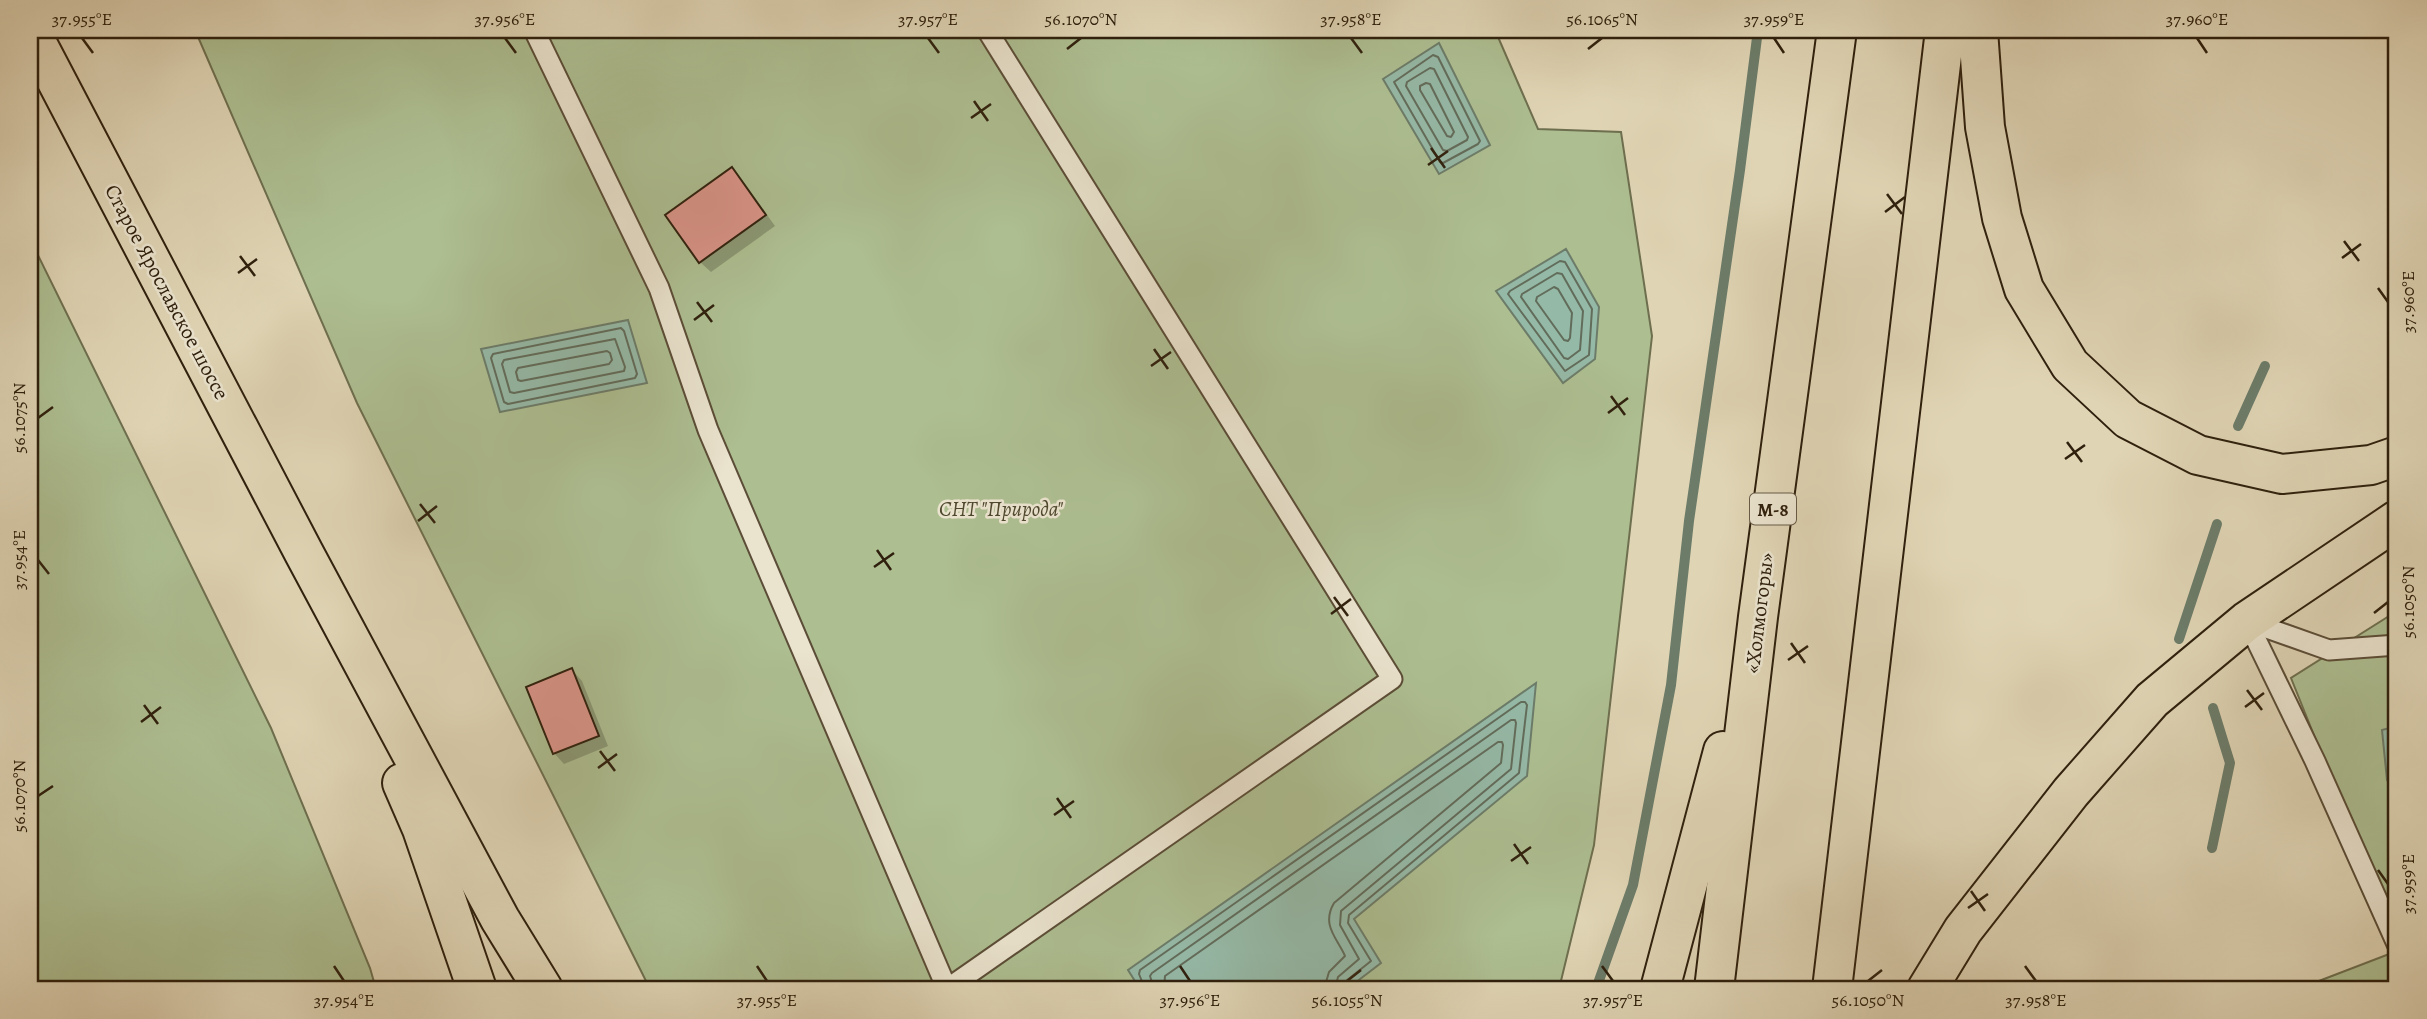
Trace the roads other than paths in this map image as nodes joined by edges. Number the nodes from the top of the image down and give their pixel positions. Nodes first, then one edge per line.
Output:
1 (30, 30) edge
2 (534, 30) edge
3 (987, 30) edge
4 (1837, 30) edge
5 (1945, 30) edge
6 (1978, 30) edge
7 (2397, 456) edge
8 (2397, 520) edge
9 (304, 553) junction
10 (1758, 617) junction
11 (2247, 621) junction
12 (2397, 645) edge
13 (2397, 944) edge
14 (477, 989) edge
15 (543, 989) edge
16 (1660, 989) edge
17 (1714, 989) edge
18 (1832, 989) edge
19 (1927, 989) edge

1 - 9 highway, Старое Ярославское шоссе
2 - 3 lane
4 - 10 highway, «Холмогоры» / М-8
5 - 18 highway
6 - 7 highway
8 - 11 highway
9 - 14 highway
9 - 15 highway
10 - 16 highway
10 - 17 highway, «Холмогоры» / М-8
11 - 12 lane
11 - 13 lane
11 - 19 highway

